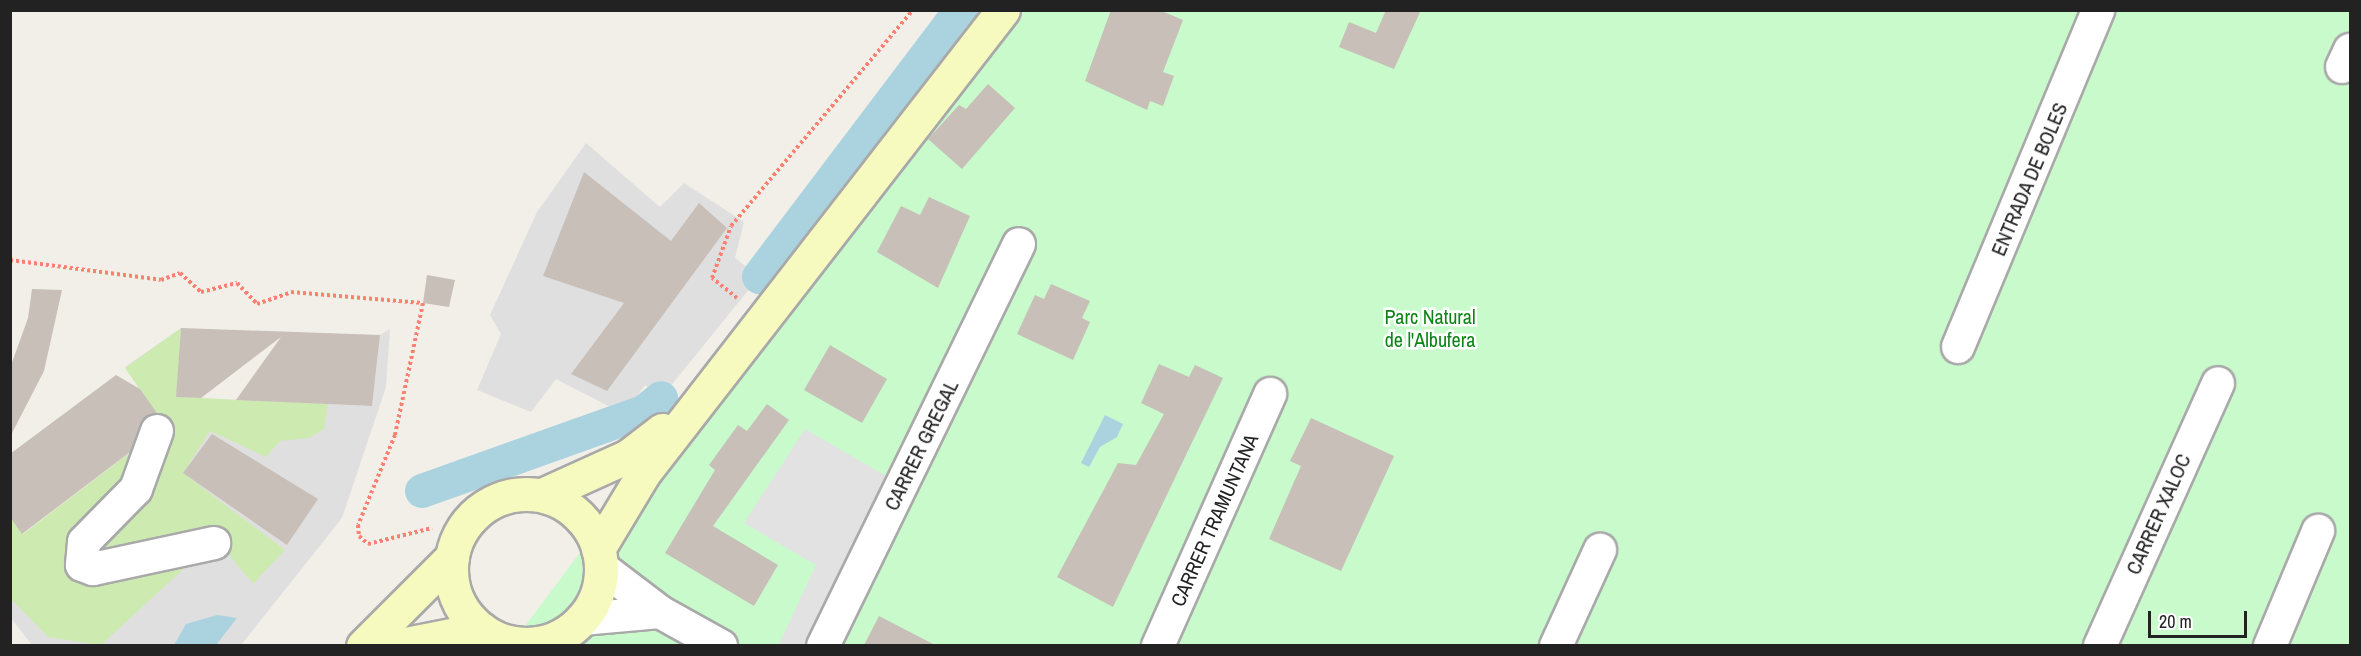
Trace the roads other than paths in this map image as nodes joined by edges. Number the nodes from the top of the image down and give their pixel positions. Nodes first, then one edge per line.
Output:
1 (1003, 10) edge
2 (2098, 10) edge
3 (1019, 244) dead end
4 (1958, 347) dead end
5 (2218, 382) dead end
6 (1270, 394) dead end
7 (701, 399) junction
8 (157, 432) dead end
9 (542, 495) junction
10 (2318, 531) dead end
11 (214, 543) dead end
12 (1600, 550) dead end
13 (452, 557) junction
14 (600, 558) junction
15 (660, 612) junction
16 (582, 619) junction
17 (481, 629) junction
18 (363, 645) edge
19 (396, 645) edge
20 (721, 645) edge
21 (823, 645) edge
22 (1158, 645) edge
23 (1556, 645) edge
24 (2100, 645) edge
25 (2270, 645) edge

1 - 7 street
2 - 4 street, ENTRADA DE BOLES
3 - 21 street, CARRER GREGAL
5 - 24 street, CARRER XALOC
6 - 22 street, CARRER TRAMUNTANA
7 - 9 street
7 - 14 street
8 - 11 street
9 - 13 street
9 - 14 street
10 - 25 street
12 - 23 street
13 - 17 street
13 - 18 street
14 - 15 street
14 - 16 street
15 - 16 street
15 - 20 street
16 - 17 street
17 - 19 street

